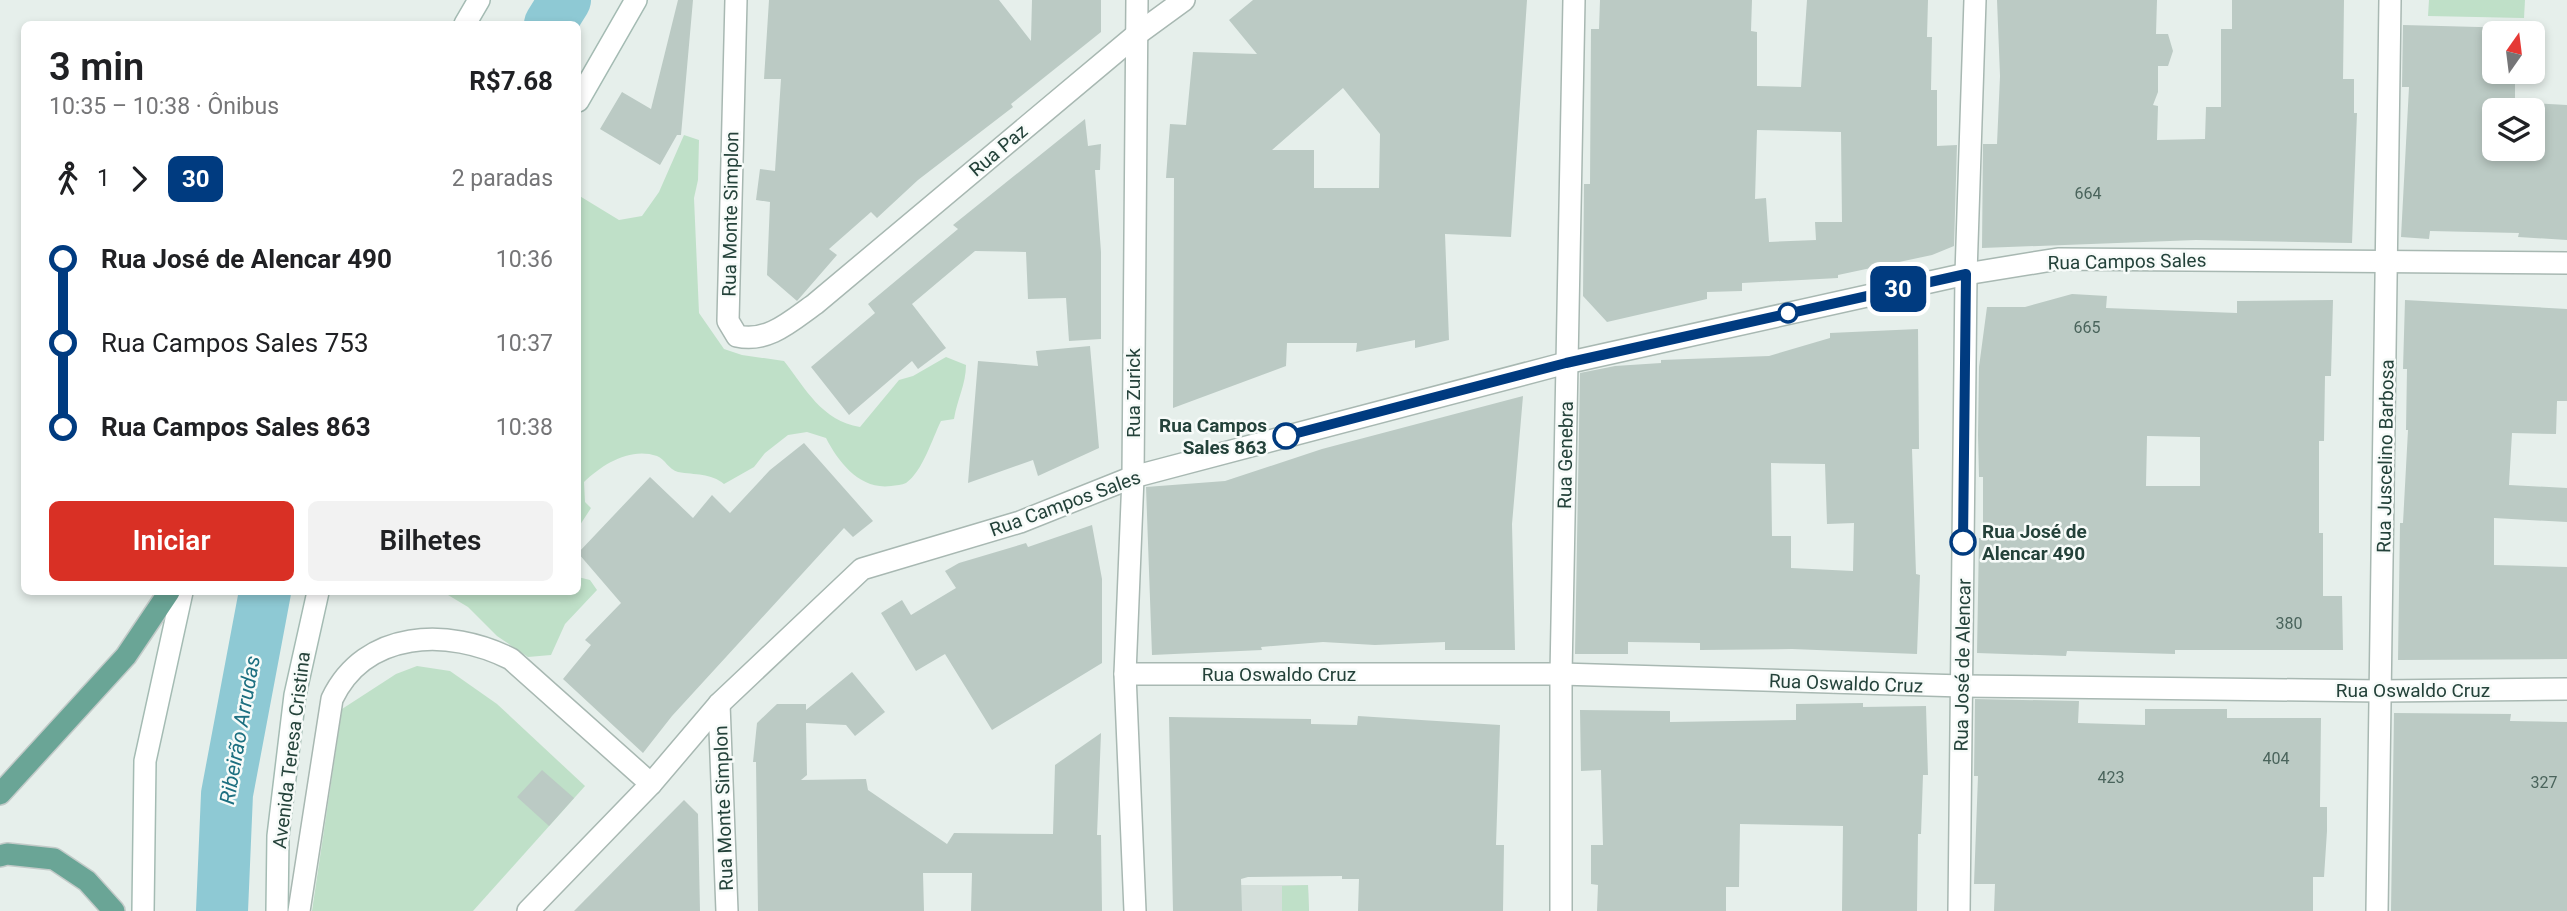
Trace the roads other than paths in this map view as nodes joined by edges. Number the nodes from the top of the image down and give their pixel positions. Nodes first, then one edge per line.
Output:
1 (480, 0) edge
2 (636, 0) edge
3 (736, 0) edge
4 (1137, 0) edge
5 (1184, 0) edge
6 (1574, 0) edge
7 (1975, 0) edge
8 (2390, 0) edge
9 (467, 21) edge
10 (1136, 35) junction
11 (581, 96) edge
12 (2387, 261) junction
13 (2567, 263) edge
14 (1966, 274) junction
15 (815, 304) joint
16 (1566, 363) junction
17 (1133, 477) junction
18 (167, 595) edge
19 (181, 595) edge
20 (317, 595) edge
21 (1125, 674) junction
22 (1561, 674) junction
23 (1962, 686) junction
24 (2567, 689) edge
25 (2381, 691) junction
26 (719, 704) junction
27 (651, 783) junction
28 (0, 794) edge
29 (0, 856) edge
30 (114, 911) edge
31 (143, 911) edge
32 (277, 911) edge
33 (299, 911) edge
34 (528, 911) edge
35 (727, 911) edge
36 (1135, 911) edge
37 (1561, 911) edge
38 (1959, 911) edge
39 (2377, 911) edge

1 - 9 street
2 - 11 street
3 - 15 street, Rua Monte Simplon
4 - 10 street, Rua Zurick
5 - 10 street, Rua Paz
6 - 16 street, Rua Genebra
7 - 14 street, Rua José de Alencar
8 - 12 street, Rua Juscelino Barbosa
10 - 15 street, Rua Paz
10 - 17 street, Rua Zurick
12 - 13 street, Rua Campos Sales
12 - 14 street, Rua Campos Sales
12 - 25 street, Rua Juscelino Barbosa
14 - 16 street, Rua Campos Sales
14 - 23 street, Rua José de Alencar
16 - 17 street, Rua Campos Sales
16 - 22 street, Rua Genebra
17 - 21 street, Rua Zurick
17 - 26 street, Rua Campos Sales
18 - 28 main road
19 - 31 street
20 - 32 street, Avenida Teresa Cristina
21 - 22 street, Rua Oswaldo Cruz
21 - 36 street, Rua Zurick
22 - 23 street, Rua Oswaldo Cruz
22 - 37 street, Rua Genebra
23 - 25 street, Rua Oswaldo Cruz
23 - 38 street, Rua José de Alencar
24 - 25 street, Rua Oswaldo Cruz
25 - 39 street, Rua Juscelino Barbosa
26 - 27 street, Rua Campos Sales
26 - 35 street, Rua Monte Simplon
27 - 33 street
27 - 34 street, Rua Campos Sales
29 - 30 main road

